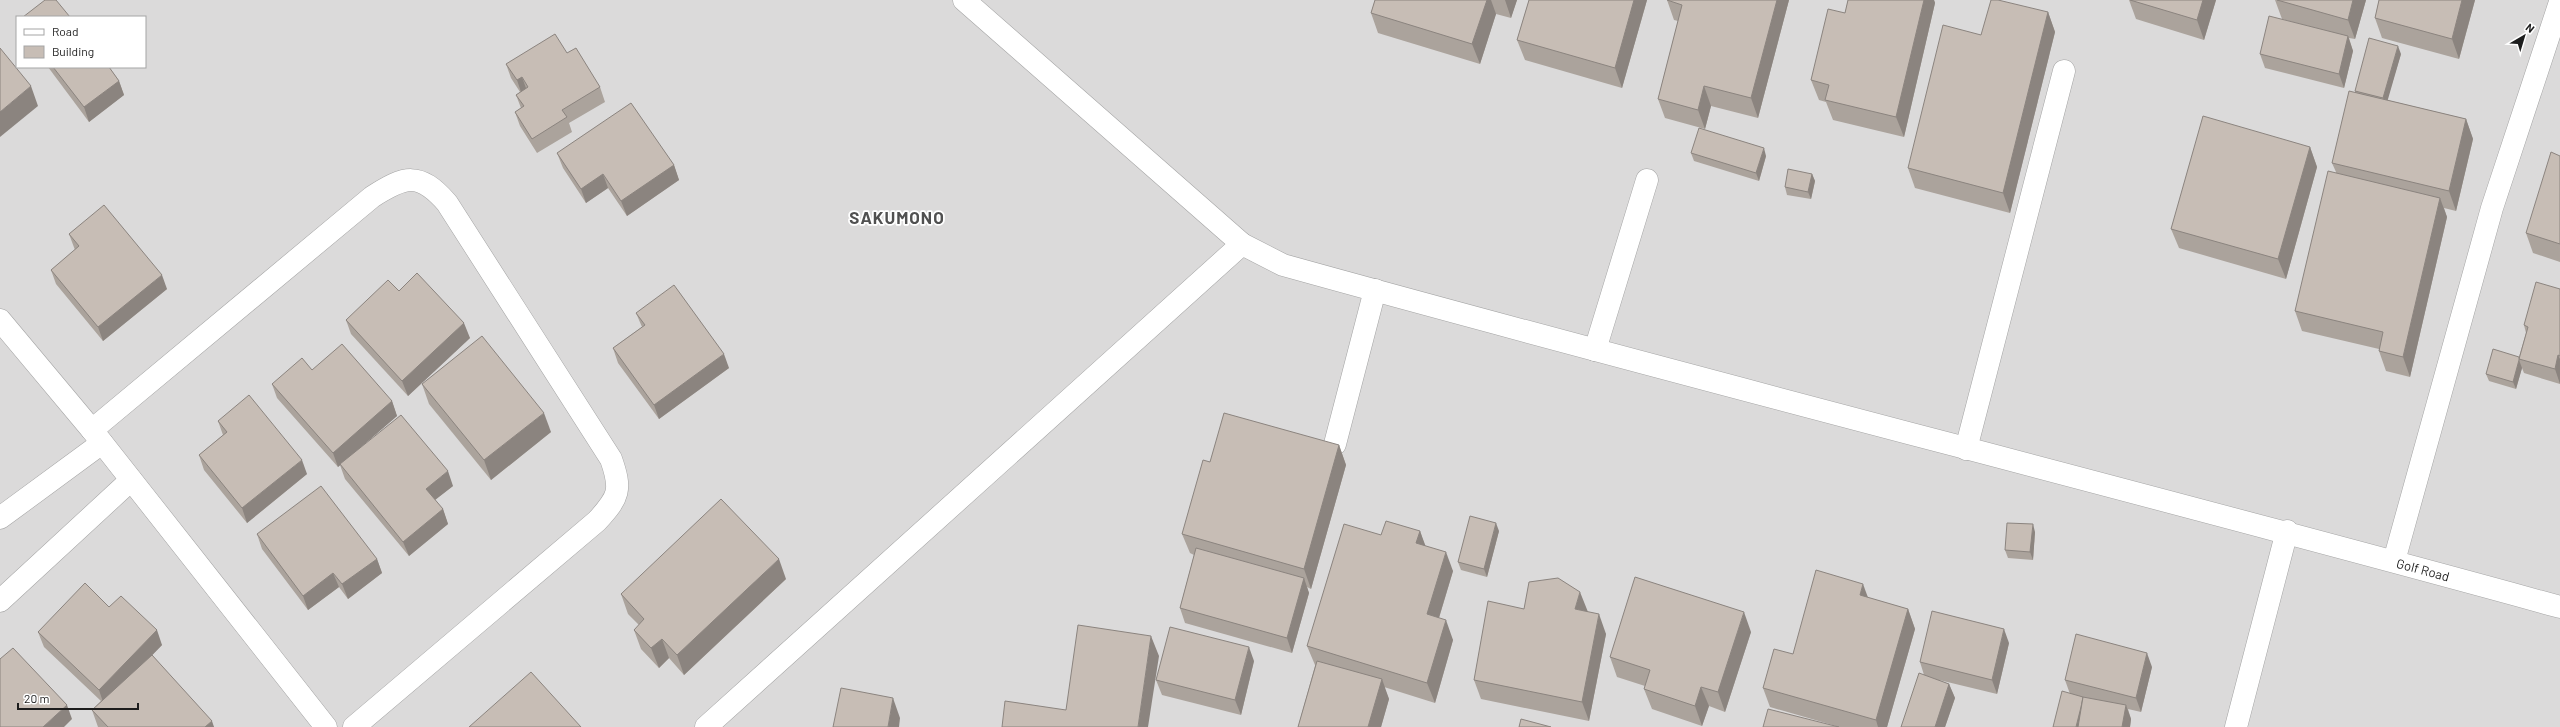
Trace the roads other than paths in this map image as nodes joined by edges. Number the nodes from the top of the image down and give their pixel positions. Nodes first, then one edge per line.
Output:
1 (964, 0) edge
2 (2560, 2) edge
3 (2064, 71) dead end
4 (1647, 180) dead end
5 (1242, 244) junction
6 (1375, 290) junction
7 (0, 320) edge
8 (1595, 350) junction
9 (97, 436) junction
10 (1335, 444) edge
11 (1966, 449) junction
12 (131, 480) junction
13 (0, 518) edge
14 (2287, 531) junction
15 (2394, 561) junction
16 (0, 601) edge
17 (2560, 607) edge
18 (326, 727) edge
19 (354, 727) edge
20 (706, 727) edge
21 (2236, 727) edge

1 - 5 street, Golf Road
2 - 15 street
3 - 11 street
4 - 8 street
5 - 6 street, Golf Road
5 - 20 street
6 - 8 street, Golf Road
6 - 10 street
7 - 9 street
8 - 11 street, Golf Road
9 - 12 street
9 - 13 street
9 - 19 street
11 - 14 street, Golf Road
12 - 16 street
12 - 18 street
14 - 15 street, Golf Road
14 - 21 street
15 - 17 street, Golf Road

